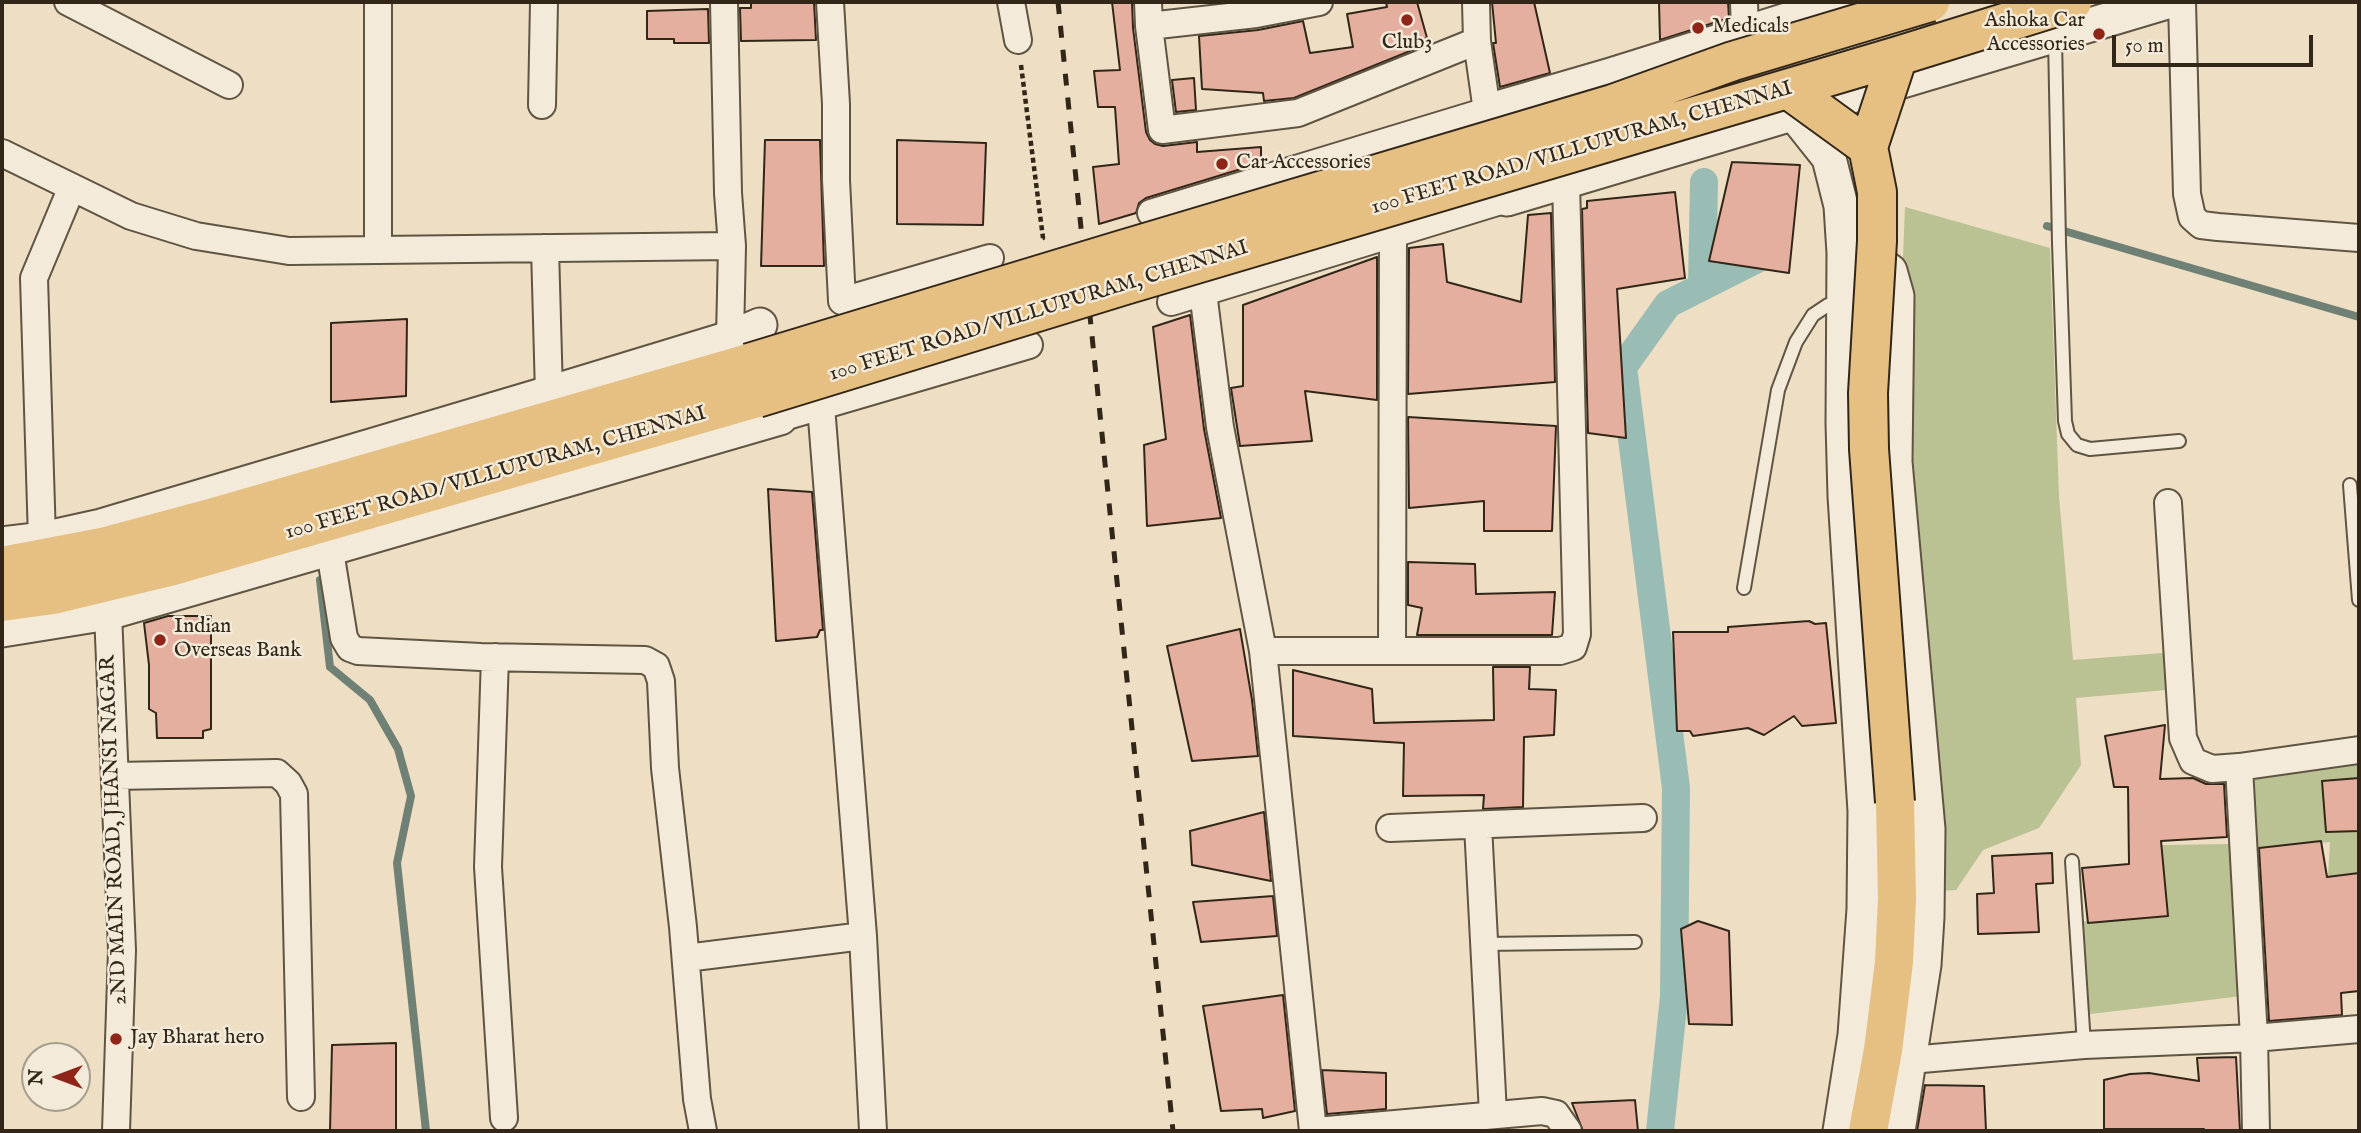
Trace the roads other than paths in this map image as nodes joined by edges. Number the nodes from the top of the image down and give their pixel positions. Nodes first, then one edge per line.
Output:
1 (68, 2) edge
2 (379, 2) edge
3 (544, 2) edge
4 (723, 2) edge
5 (830, 2) edge
6 (1011, 2) edge
7 (1319, 2) edge
8 (1476, 2) edge
9 (1844, 2) edge
10 (1930, 2) edge
11 (2167, 2) edge
12 (2182, 2) edge
13 (1256, 8) edge
14 (1149, 14) edge
15 (1744, 17) edge
16 (2063, 18) edge
17 (1018, 40) road end
18 (1477, 41) junction
19 (1898, 56) junction
20 (229, 85) dead end
21 (1791, 101) junction
22 (542, 105) dead end
23 (1487, 111) junction
24 (1868, 146) junction
25 (2, 153) edge
26 (1566, 181) junction
27 (72, 187) junction
28 (1507, 199) junction
29 (1151, 213) dead end
30 (1393, 234) junction
31 (2359, 238) edge
32 (732, 246) junction
33 (545, 248) junction
34 (379, 250) junction
35 (1844, 253) junction
36 (990, 258) road end
37 (1203, 292) junction
38 (1843, 301) junction
39 (1171, 302) dead end
40 (1029, 345) dead end
41 (755, 369) junction
42 (549, 393) junction
43 (821, 406) junction
44 (2179, 441) dead end
45 (2350, 485) dead end
46 (2168, 503) dead end
47 (42, 539) junction
48 (2, 544) edge
49 (330, 551) junction
50 (2, 566) edge
51 (1744, 588) dead end
52 (2359, 600) edge
53 (2, 603) edge
54 (107, 613) junction
55 (2, 630) edge
56 (1392, 649) junction
57 (1263, 651) junction
58 (495, 657) junction
59 (1915, 678) junction
60 (1857, 682) junction
61 (2359, 750) edge
62 (2239, 767) junction
63 (115, 776) junction
64 (1643, 818) dead end
65 (1478, 825) junction
66 (1390, 828) dead end
67 (2072, 861) dead end
68 (863, 936) junction
69 (1634, 942) dead end
70 (1484, 944) junction
71 (686, 958) junction
72 (2359, 1029) edge
73 (2254, 1038) junction
74 (2084, 1045) junction
75 (1910, 1060) junction
76 (301, 1097) dead end
77 (1493, 1114) junction
78 (504, 1118) dead end
79 (1403, 1127) edge
80 (116, 1131) edge
81 (702, 1131) edge
82 (873, 1131) edge
83 (1315, 1131) edge
84 (1568, 1131) edge
85 (1840, 1131) edge
86 (1868, 1131) edge
87 (1898, 1131) edge
88 (2256, 1131) edge

1 - 20 street
2 - 34 street
3 - 22 street
4 - 32 street
5 - 36 street
6 - 17 street
7 - 13 street
8 - 18 street
9 - 15 street
10 - 41 highway, 100 FEET ROAD/ VILLUPURAM, CHENNAI, bridge
11 - 16 street
12 - 31 street
13 - 14 street
14 - 18 street
15 - 23 street
16 - 19 highway, 100 FEET ROAD/ VILLUPURAM, CHENNAI, bridge
16 - 21 street
16 - 44 lane
18 - 23 street
19 - 21 highway, 100 FEET ROAD/ VILLUPURAM, CHENNAI, bridge
19 - 24 highway, bridge
21 - 24 highway, bridge
21 - 26 street
21 - 35 street
21 - 41 highway, 100 FEET ROAD/ VILLUPURAM, CHENNAI, bridge
23 - 28 street
23 - 29 street
24 - 86 highway, bridge
25 - 27 street
26 - 28 street
26 - 56 street
27 - 34 street
27 - 47 street
28 - 30 street
30 - 37 street
30 - 56 street
32 - 33 street
32 - 41 street
33 - 34 street
33 - 42 street
35 - 38 street
35 - 59 street
37 - 39 street
37 - 57 street
38 - 51 lane
38 - 60 street
40 - 43 street
41 - 42 street
41 - 43 street
41 - 49 street
41 - 50 highway, 100 FEET ROAD/ VILLUPURAM, CHENNAI
41 - 53 highway, 100 FEET ROAD/ VILLUPURAM, CHENNAI
42 - 47 street
43 - 68 street
45 - 52 lane
46 - 62 street
47 - 48 street
49 - 54 street
49 - 58 street
54 - 55 street
54 - 63 street, 2ND MAIN ROAD, JHANSI NAGAR
56 - 57 street
57 - 83 street
58 - 71 street
58 - 78 street
59 - 60 street
59 - 75 street
60 - 85 street
61 - 62 street
62 - 73 street
63 - 76 street
63 - 80 street, 2ND MAIN ROAD, JHANSI NAGAR
64 - 65 street
65 - 66 street
65 - 70 street
67 - 74 lane
68 - 71 street
68 - 82 street
69 - 70 lane
70 - 77 street
71 - 81 street
72 - 73 street
73 - 74 street
73 - 88 street
74 - 75 street
75 - 87 street
77 - 79 street
77 - 84 street
79 - 83 street

